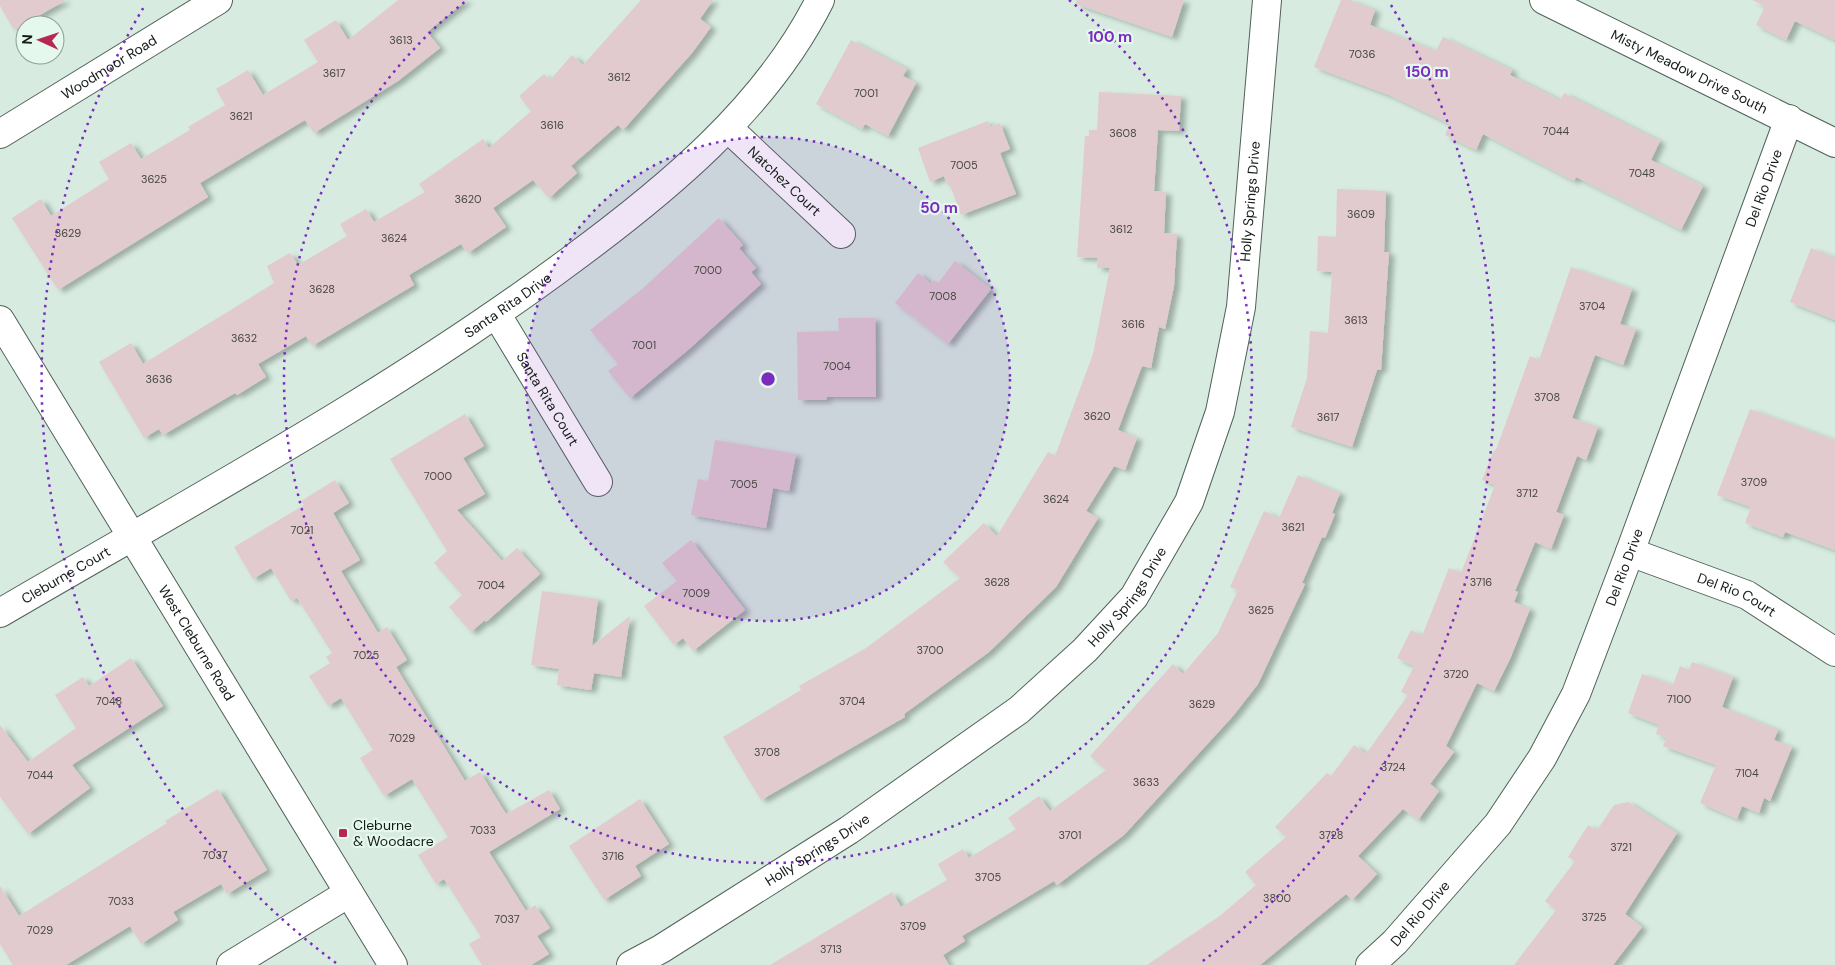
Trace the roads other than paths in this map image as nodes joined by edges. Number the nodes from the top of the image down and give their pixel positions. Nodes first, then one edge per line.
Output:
1 (218, 0) edge
2 (820, 0) edge
3 (1267, 0) edge
4 (1544, 0) edge
5 (1789, 119) junction
6 (729, 129) junction
7 (0, 134) edge
8 (1835, 143) edge
9 (841, 234) dead end
10 (497, 315) junction
11 (0, 320) edge
12 (598, 482) dead end
13 (131, 536) junction
14 (1630, 552) junction
15 (0, 613) edge
16 (1835, 652) edge
17 (349, 893) junction
18 (231, 965) edge
19 (392, 965) edge
20 (631, 965) edge
21 (1370, 965) edge

1 - 7 street, Woodmoor Road
2 - 6 street, Santa Rita Drive
3 - 20 street, Holly Springs Drive
4 - 5 street, Misty Meadow Drive South
5 - 8 street, Misty Meadow Drive South
5 - 14 street, Del Rio Drive
6 - 9 street, Natchez Court
6 - 10 street, Santa Rita Drive
10 - 12 street, Santa Rita Court
10 - 13 street, Santa Rita Drive
11 - 13 street, West Cleburne Road
13 - 15 street, Cleburne Court
13 - 17 street, West Cleburne Road
14 - 16 street, Del Rio Court
14 - 21 street, Del Rio Drive
17 - 18 street
17 - 19 street, West Cleburne Road

